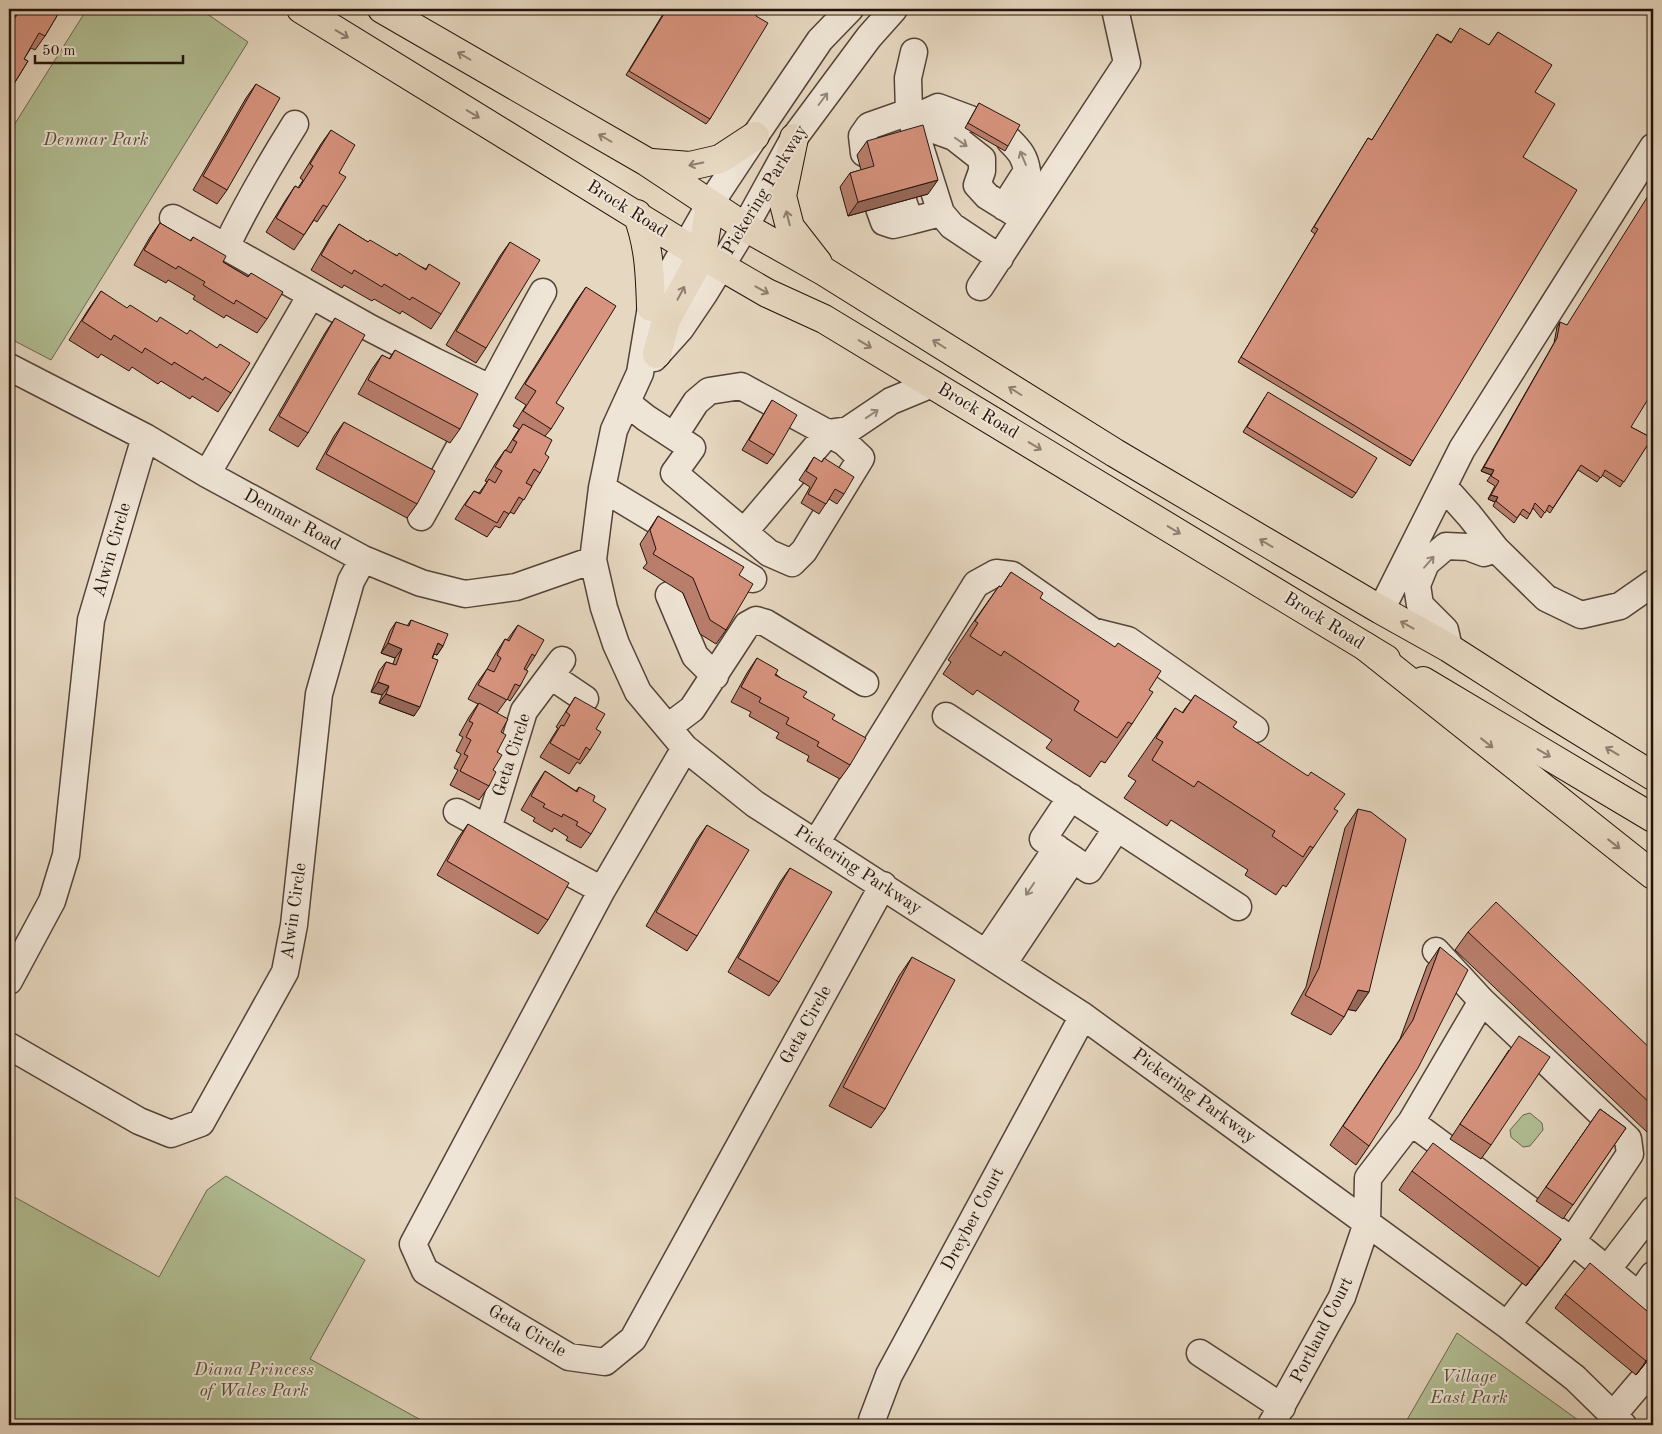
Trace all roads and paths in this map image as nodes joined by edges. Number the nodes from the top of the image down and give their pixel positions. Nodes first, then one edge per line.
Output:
1 (300, 9) edge
2 (382, 9) edge
3 (820, 9) edge
4 (850, 9) edge
5 (894, 9) edge
6 (1115, 9) edge
7 (820, 40) junction
8 (914, 52) dead end
9 (916, 113) junction
10 (885, 119) junction
11 (970, 119) edge
12 (295, 124) dead end
13 (755, 136) junction
14 (794, 138) junction
15 (1010, 141) edge
16 (890, 146) edge
17 (1653, 147) edge
18 (864, 153) dead end
19 (647, 162) junction
20 (710, 204) junction
21 (897, 210) dead end
22 (941, 213) junction
23 (1014, 213) junction
24 (637, 214) junction
25 (173, 218) dead end
26 (745, 227) junction
27 (226, 248) junction
28 (703, 255) junction
29 (1000, 258) junction
30 (825, 272) junction
31 (980, 287) dead end
32 (543, 292) dead end
33 (311, 295) junction
34 (651, 307) junction
35 (648, 364) junction
36 (9, 367) edge
37 (932, 384) junction
38 (490, 388) junction
39 (627, 404) junction
40 (828, 433) junction
41 (674, 436) junction
42 (145, 437) junction
43 (207, 474) junction
44 (1444, 487) junction
45 (602, 488) junction
46 (421, 517) dead end
47 (744, 532) junction
48 (1496, 549) junction
49 (363, 559) junction
50 (593, 560) junction
51 (753, 579) dead end
52 (1653, 582) edge
53 (669, 595) dead end
54 (1381, 610) junction
55 (1366, 647) junction
56 (1449, 648) junction
57 (715, 676) junction
58 (865, 683) dead end
59 (585, 699) dead end
60 (946, 716) dead end
61 (668, 727) junction
62 (1255, 729) dead end
63 (685, 748) junction
64 (1653, 776) edge
65 (1071, 798) junction
66 (457, 812) dead end
67 (1653, 818) edge
68 (1117, 828) junction
69 (488, 829) junction
70 (816, 843) junction
71 (1065, 854) junction
72 (1653, 875) edge
73 (883, 886) junction
74 (602, 890) junction
75 (1238, 907) dead end
76 (1436, 951) edge
77 (994, 958) junction
78 (9, 981) edge
79 (1482, 1001) junction
80 (1083, 1016) junction
81 (9, 1046) edge
82 (1411, 1122) junction
83 (1653, 1210) edge
84 (1367, 1222) junction
85 (1572, 1241) junction
86 (1607, 1270) junction
87 (1648, 1292) edge
88 (1506, 1326) junction
89 (1200, 1353) dead end
90 (1653, 1368) edge
91 (1277, 1416) edge
92 (1618, 1420) edge
93 (873, 1425) edge

1 -> 24 main road, Brock Road
19 -> 2 main road, Brock Road
3 - 7 street
4 - 7 street, Pickering Parkway
14 -> 5 street, Pickering Parkway
6 - 23 street
7 - 13 street, Pickering Parkway
8 - 9 street
9 - 10 street
9 - 11 street
9 - 22 street
9 -> 23 street
10 - 16 street
10 - 18 street
12 - 27 street
13 -> 19 main road
13 - 20 street, Pickering Parkway
14 - 26 street, Pickering Parkway
30 -> 14 main road
23 -> 15 street
17 - 44 street
19 - 20 main road, Brock Road
20 - 26 main road, Brock Road
20 - 28 main road
21 - 22 street
22 - 29 street
23 - 29 street
24 - 28 main road, Brock Road
24 - 34 main road
25 - 27 street
26 - 28 street, Pickering Parkway
26 - 30 main road, Brock Road
27 - 33 street
28 - 34 street, Pickering Parkway
35 -> 28 main road
28 -> 37 main road, Brock Road
29 - 31 street
54 -> 30 main road, Brock Road
32 - 38 street
33 - 38 street
33 - 43 street
34 - 35 street, Pickering Parkway
35 - 39 street, Pickering Parkway
36 - 42 street, Denmar Road
40 -> 37 street
37 -> 55 main road, Brock Road
38 - 46 street
39 - 41 street
39 - 45 street, Pickering Parkway
40 - 41 street
40 - 47 street
40 - 47 street
41 - 47 street
42 - 43 street, Denmar Road
42 - 78 street, Alwin Circle
43 - 49 street, Denmar Road
44 - 48 street
44 - 54 street
45 - 50 street, Pickering Parkway
45 - 51 street
48 - 52 street
56 -> 48 street
49 - 50 street, Denmar Road
49 - 81 street, Alwin Circle
50 - 61 street, Pickering Parkway
53 - 57 street
56 -> 54 main road, Brock Road
55 -> 67 main road, Brock Road
55 -> 72 main road
64 -> 56 main road, Brock Road
57 - 58 street
57 - 61 street
59 - 69 street, Geta Circle
60 - 65 street
61 - 63 street, Pickering Parkway
62 - 70 street
63 - 70 street, Pickering Parkway
63 - 74 street, Geta Circle
65 - 68 street
65 - 71 street
66 - 69 street
68 - 71 street
68 - 75 street
69 - 74 street
70 - 73 street, Pickering Parkway
71 - 77 street
73 - 74 street, Geta Circle
73 - 77 street, Pickering Parkway
76 - 79 street
77 - 80 street, Pickering Parkway
79 - 82 street
79 - 85 street
80 - 84 street, Pickering Parkway
80 - 93 street, Dreyber Court
82 - 84 street
82 - 85 street
83 - 86 street
84 - 88 street, Pickering Parkway
84 - 91 street, Portland Court
85 - 86 street
85 - 88 street
86 - 87 street
88 - 92 street, Pickering Parkway
89 - 91 street, Portland Court
90 - 92 street, Pickering Parkway

